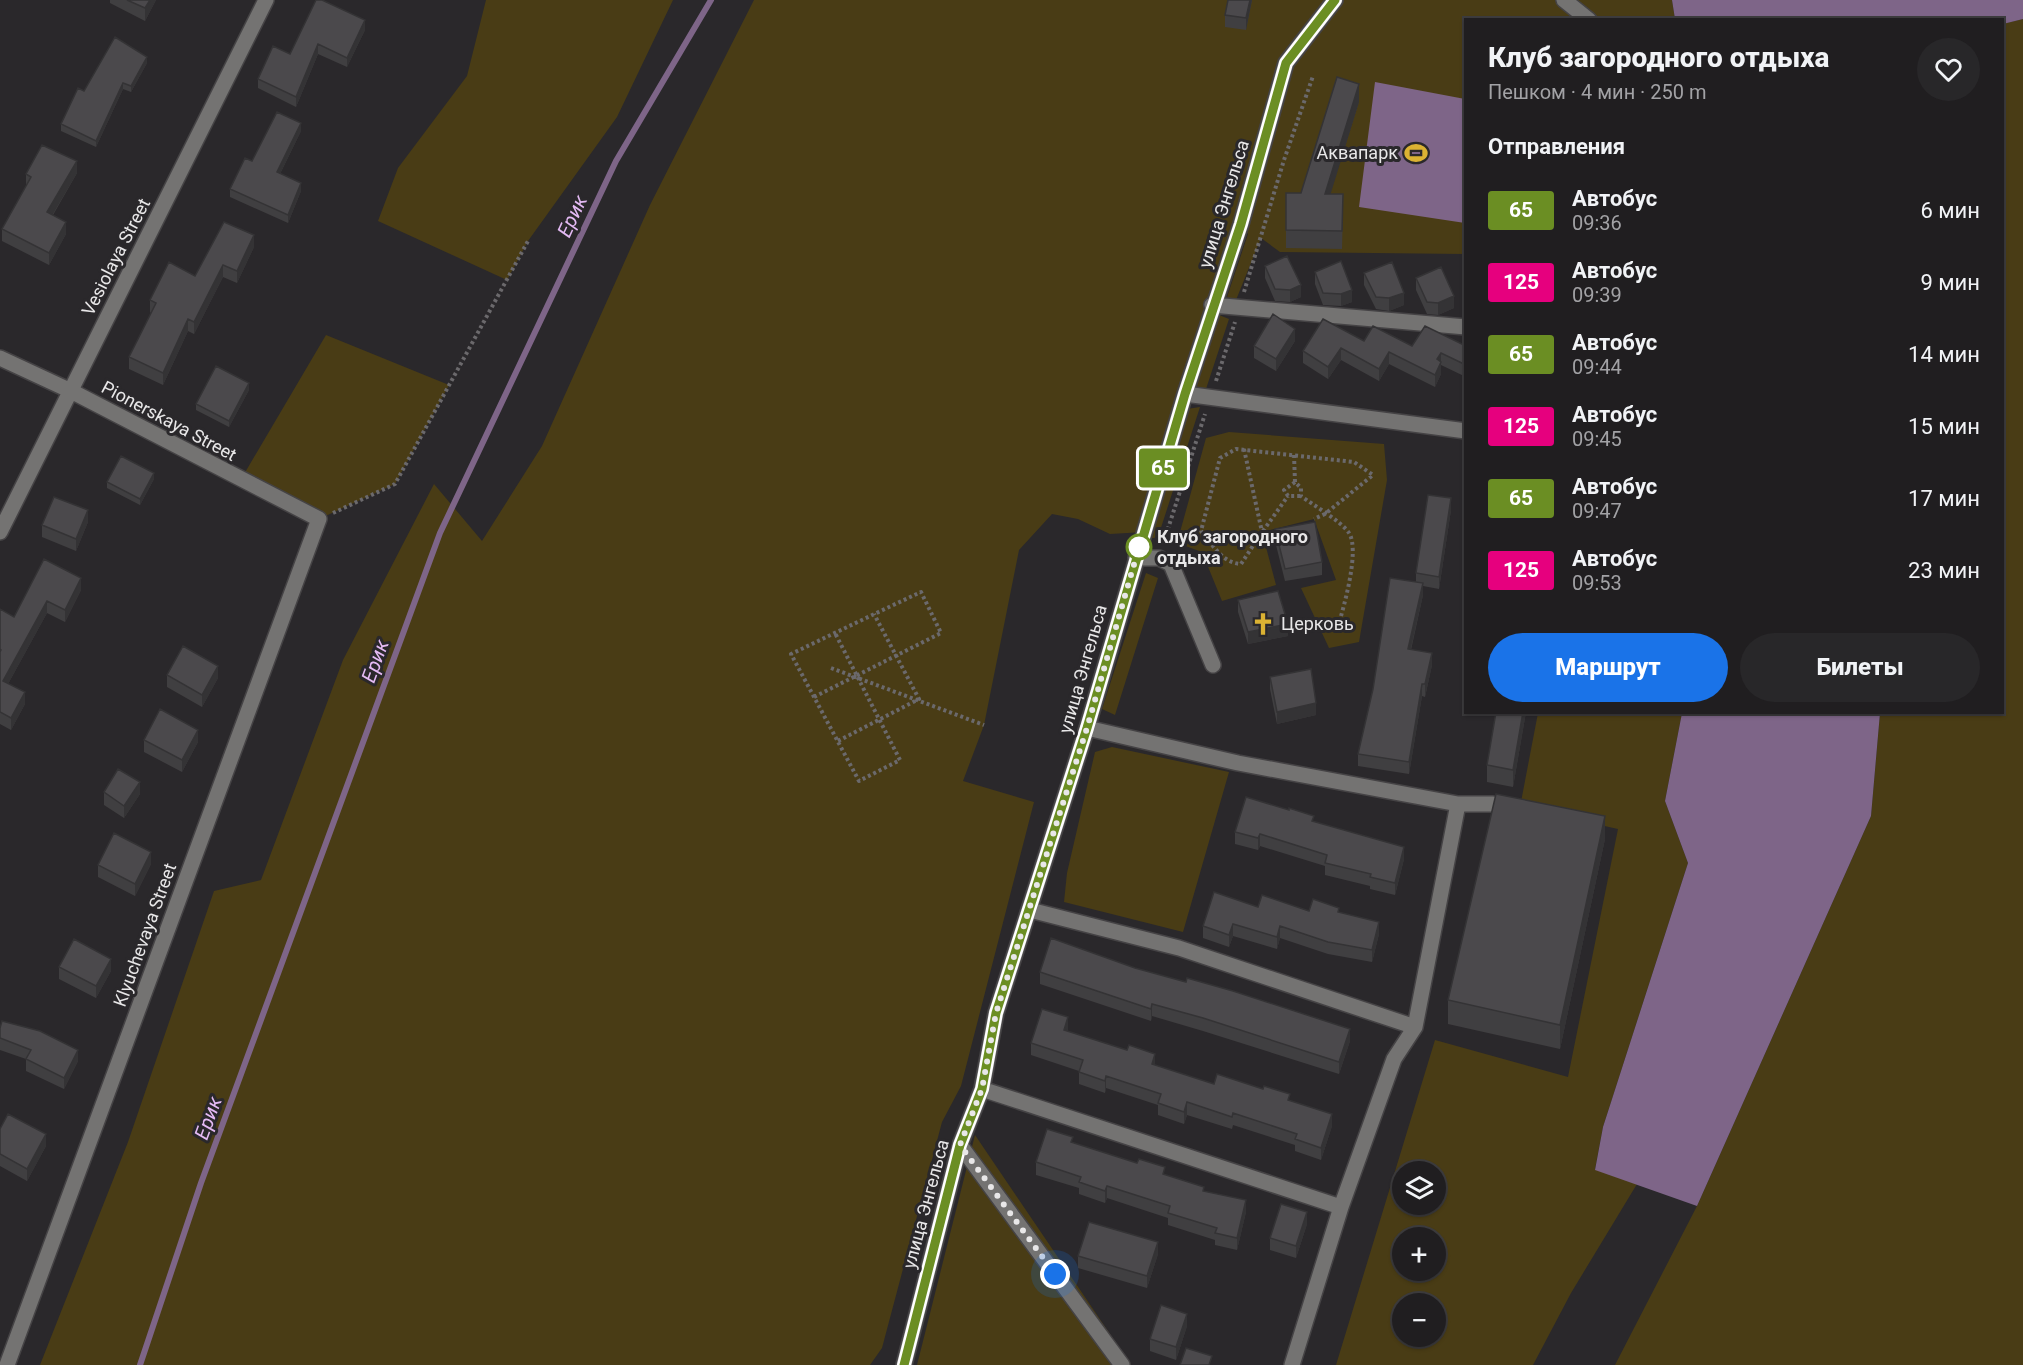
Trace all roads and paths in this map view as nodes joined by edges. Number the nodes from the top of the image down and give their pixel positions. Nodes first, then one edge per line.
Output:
1 (266, 0) edge
2 (1335, 0) edge
3 (1564, 0) edge
4 (1586, 18) edge
5 (528, 241) dead end
6 (1212, 305) junction
7 (1464, 327) edge
8 (0, 358) edge
9 (71, 391) junction
10 (1185, 394) junction
11 (1464, 431) edge
12 (1244, 450) junction
13 (1294, 455) junction
14 (1295, 482) junction
15 (1287, 496) junction
16 (1301, 496) junction
17 (1325, 514) junction
18 (319, 519) junction
19 (1314, 519) dead end
20 (0, 532) edge
21 (1262, 532) junction
22 (1136, 558) junction
23 (874, 614) junction
24 (1318, 624) dead end
25 (835, 633) junction
26 (1213, 665) dead end
27 (831, 668) dead end
28 (857, 676) junction
29 (814, 697) junction
30 (919, 699) junction
31 (984, 725) dead end
32 (1087, 728) junction
33 (838, 741) dead end
34 (1458, 804) junction
35 (1493, 804) edge
36 (1030, 910) junction
37 (1415, 1027) junction
38 (982, 1089) junction
39 (960, 1145) junction
40 (1341, 1207) junction
41 (7, 1365) edge
42 (904, 1365) edge
43 (1122, 1365) edge
44 (1292, 1365) edge

1 - 9 street, Vesiolaya Street
2 - 6 street, улица Энгельса
3 - 4 street
5 - 18 path
6 - 7 street
6 - 10 street, улица Энгельса
8 - 9 street, Pionerskaya Street
9 - 18 street, Pionerskaya Street
9 - 20 street, Vesiolaya Street
10 - 11 street
10 - 22 street, улица Энгельса
12 - 13 path
12 - 21 path
12 - 21 path
13 - 14 path
13 - 17 path
14 - 15 path
14 - 16 path
15 - 16 path
15 - 21 path
16 - 17 path
17 - 19 path
17 - 24 path
18 - 41 street, Klyuchevaya Street
22 - 26 street
22 - 32 street, улица Энгельса
23 - 25 path
23 - 28 path
23 - 30 path
25 - 28 path
25 - 29 path
27 - 28 path
28 - 29 path
28 - 29 path
28 - 30 path
30 - 31 path
30 - 33 path
32 - 34 street
32 - 36 street, улица Энгельса
34 - 35 street
34 - 37 street
36 - 37 street
36 - 38 street, улица Энгельса
37 - 40 street
38 - 39 street, улица Энгельса
38 - 40 street
39 - 42 street, улица Энгельса
39 - 43 street
40 - 44 street

